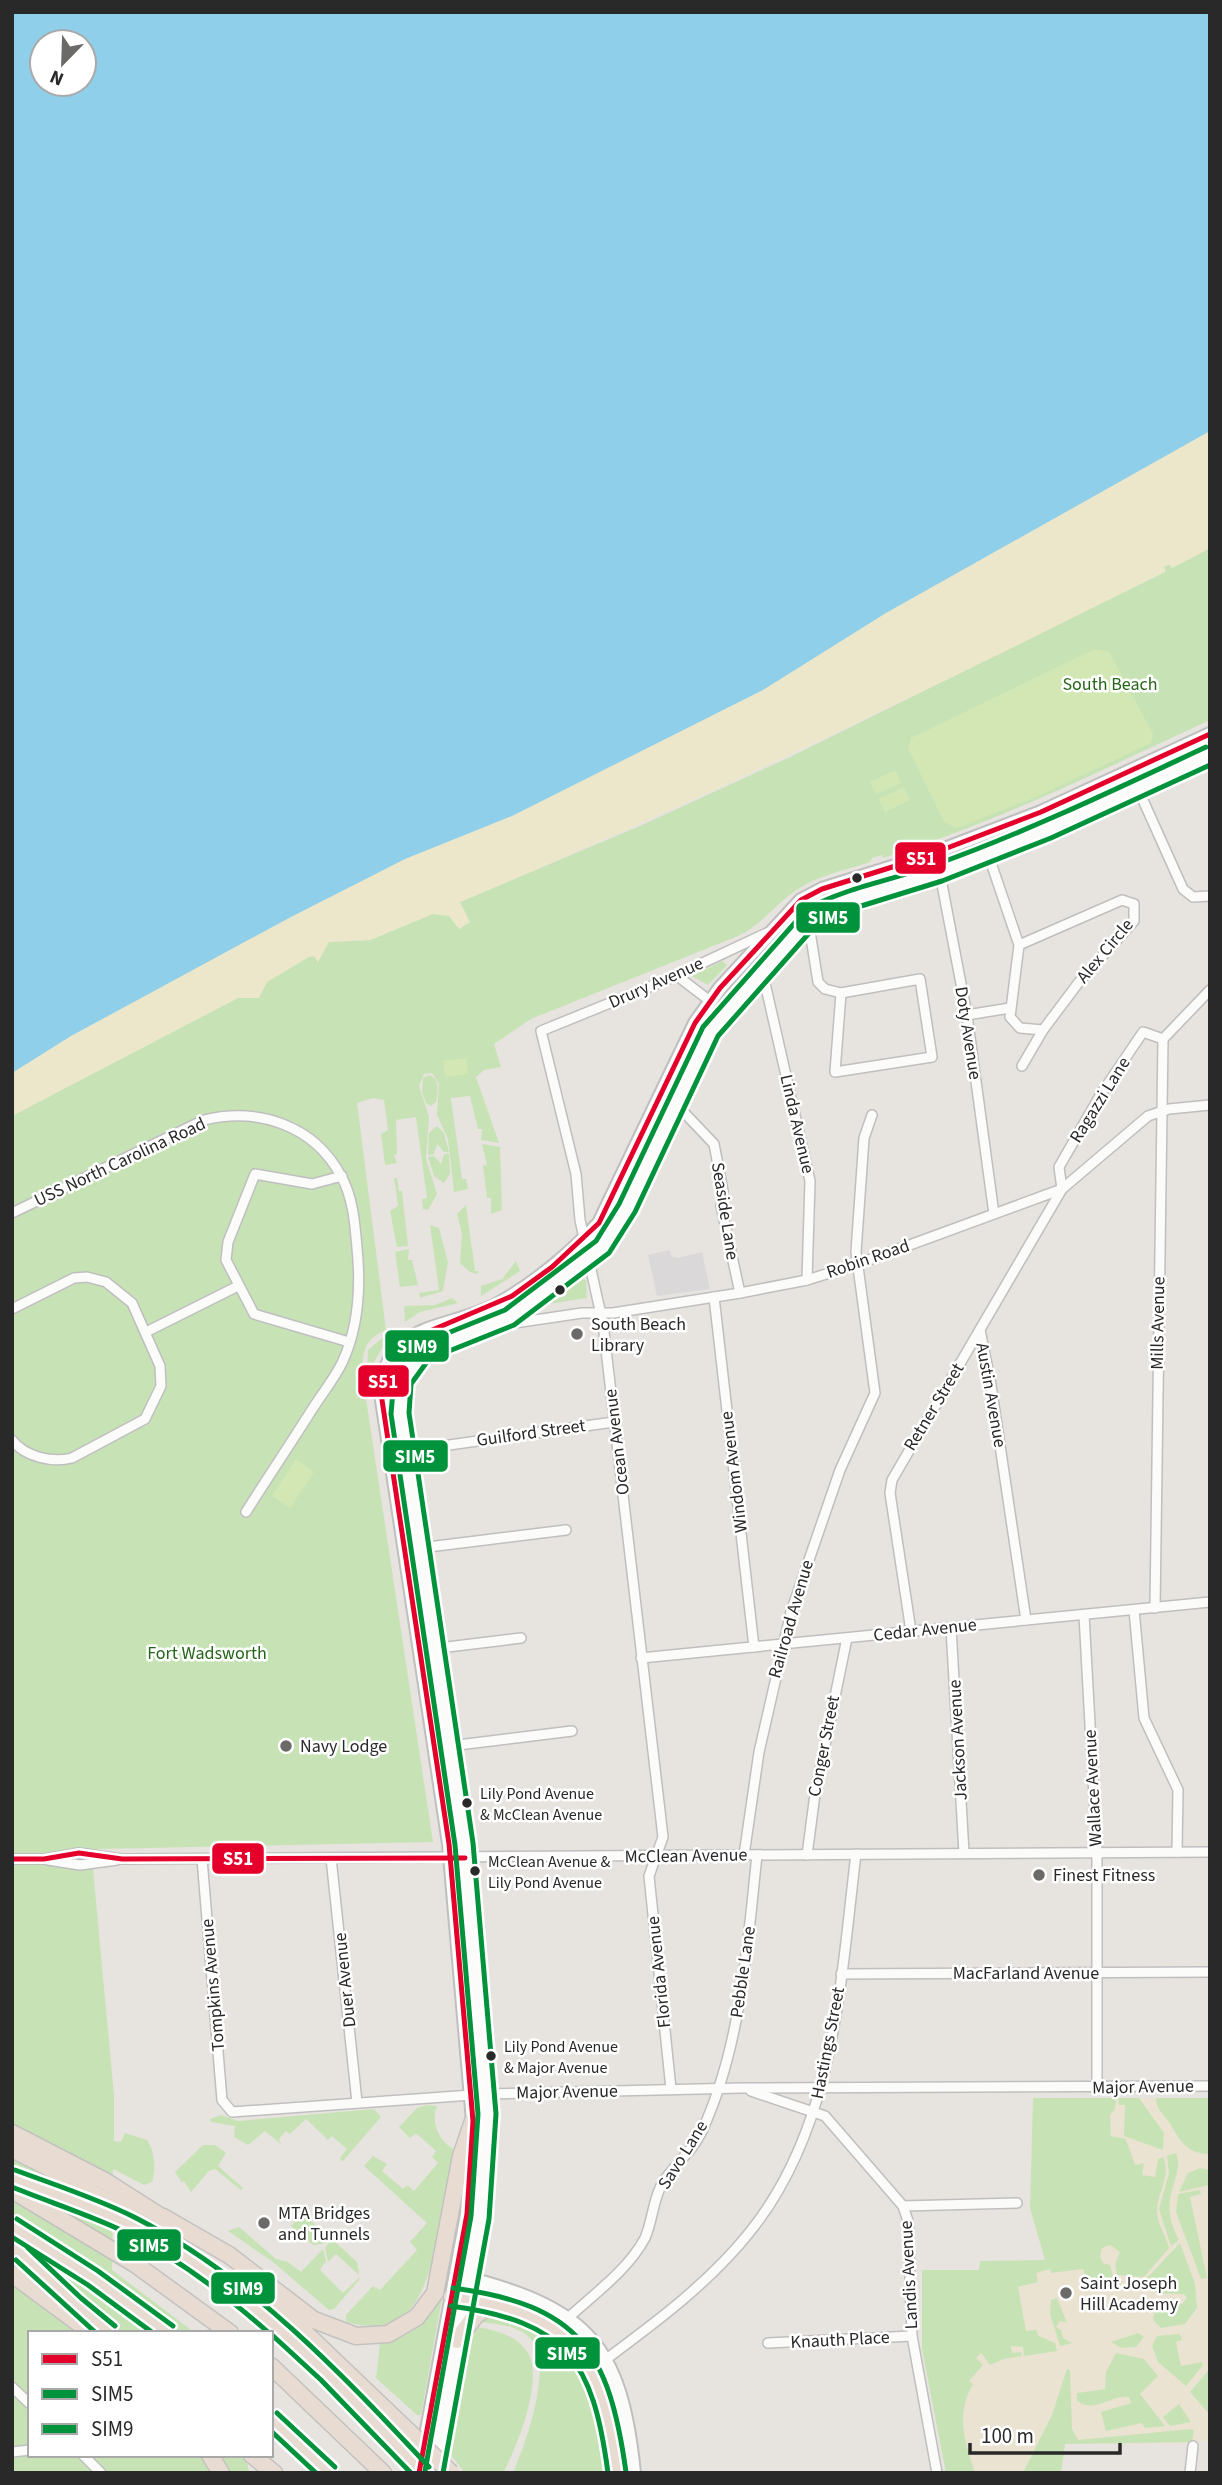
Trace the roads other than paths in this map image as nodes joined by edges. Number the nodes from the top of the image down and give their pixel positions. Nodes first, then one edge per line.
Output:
1 (1209, 738) edge
2 (1210, 755) edge
3 (1138, 789) junction
4 (936, 853) junction
5 (988, 854) junction
6 (940, 873) junction
7 (1210, 896) edge
8 (808, 919) junction
9 (769, 932) junction
10 (1019, 945) junction
11 (762, 970) junction
12 (676, 975) junction
13 (1210, 990) edge
14 (841, 993) junction
15 (710, 1001) junction
16 (1010, 1008) junction
17 (967, 1015) junction
18 (1043, 1030) junction
19 (541, 1031) joint
20 (1163, 1039) junction
21 (1022, 1066) dead end
22 (675, 1103) junction
23 (1210, 1105) edge
24 (1161, 1111) junction
25 (872, 1115) dead end
26 (342, 1177) junction
27 (1062, 1189) junction
28 (12, 1213) edge
29 (995, 1214) junction
30 (585, 1237) junction
31 (591, 1257) junction
32 (858, 1264) junction
33 (807, 1280) junction
34 (238, 1286) junction
35 (740, 1293) junction
36 (714, 1297) junction
37 (12, 1309) edge
38 (601, 1313) junction
39 (492, 1326) junction
40 (980, 1330) junction
41 (146, 1332) junction
42 (349, 1342) junction
43 (614, 1422) junction
44 (12, 1440) edge
45 (406, 1451) junction
46 (246, 1512) dead end
47 (566, 1530) dead end
48 (420, 1548) junction
49 (1210, 1602) edge
50 (1155, 1608) junction
51 (1134, 1610) junction
52 (1084, 1615) junction
53 (1026, 1620) junction
54 (951, 1628) junction
55 (911, 1632) junction
56 (521, 1638) dead end
57 (847, 1638) junction
58 (782, 1644) junction
59 (754, 1647) junction
60 (435, 1648) junction
61 (418, 1650) junction
62 (641, 1658) junction
63 (572, 1731) dead end
64 (450, 1746) junction
65 (1097, 1852) junction
66 (1177, 1852) junction
67 (1210, 1852) edge
68 (964, 1853) junction
69 (856, 1854) junction
70 (744, 1855) junction
71 (758, 1855) junction
72 (807, 1855) junction
73 (656, 1856) junction
74 (202, 1858) junction
75 (331, 1858) junction
76 (451, 1858) junction
77 (465, 1858) junction
78 (44, 1859) junction
79 (122, 1859) junction
80 (12, 1860) edge
81 (1097, 1972) junction
82 (1210, 1972) edge
83 (841, 1974) junction
84 (1210, 2086) edge
85 (721, 2088) junction
86 (741, 2088) junction
87 (1097, 2088) junction
88 (671, 2089) junction
89 (822, 2090) junction
90 (486, 2094) junction
91 (472, 2095) junction
92 (357, 2102) junction
93 (228, 2110) joint
94 (815, 2112) junction
95 (473, 2121) junction
96 (12, 2133) edge
97 (12, 2150) edge
98 (12, 2178) edge
99 (12, 2190) edge
100 (1017, 2203) dead end
101 (903, 2206) junction
102 (163, 2217) junction
103 (12, 2226) edge
104 (12, 2246) edge
105 (12, 2274) edge
106 (462, 2277) junction
107 (239, 2294) junction
108 (458, 2298) junction
109 (493, 2304) junction
110 (568, 2318) junction
111 (89, 2331) edge
112 (108, 2331) edge
113 (165, 2331) edge
114 (227, 2331) edge
115 (912, 2336) junction
116 (457, 2340) junction
117 (768, 2343) dead end
118 (605, 2360) junction
119 (273, 2369) edge
120 (12, 2387) edge
121 (28, 2402) edge
122 (273, 2421) edge
123 (1193, 2446) dead end
124 (85, 2457) edge
125 (211, 2457) edge
126 (254, 2457) edge
127 (101, 2473) edge
128 (221, 2473) edge
129 (274, 2473) edge
130 (329, 2473) edge
131 (383, 2473) edge
132 (421, 2473) edge
133 (434, 2473) edge
134 (451, 2473) edge
135 (617, 2473) edge
136 (634, 2473) edge
137 (937, 2473) edge
138 (1190, 2473) edge

1 - 4 main road
2 - 3 main road
3 - 5 main road
3 - 7 street
4 - 6 street, Doty Avenue
4 - 9 main road
5 - 6 main road
5 - 10 street
6 - 8 main road
6 - 17 street, Doty Avenue
8 - 11 main road
8 - 14 street
9 - 12 street, Drury Avenue
9 - 15 main road
10 - 16 street
10 - 18 street, Alex Circle
11 - 22 main road
11 - 33 street, Linda Avenue
12 - 15 street
12 - 19 street, Drury Avenue
13 - 20 street
14 - 14 street
15 - 30 main road
16 - 17 street
16 - 18 street
17 - 29 street, Doty Avenue
18 - 21 street, Alex Circle
19 - 30 street, Ocean Avenue
20 - 24 street, Mills Avenue
20 - 27 street, Ragazzi Lane
22 - 31 main road
22 - 35 street, Seaside Lane
23 - 24 street, Robin Road
24 - 27 street, Robin Road
24 - 50 street, Mills Avenue
25 - 32 street
26 - 28 street, USS North Carolina Road
26 - 34 street
26 - 42 street, USS North Carolina Road
27 - 29 street, Robin Road
27 - 40 street, Austin Avenue
29 - 32 street, Robin Road
30 - 31 street, Ocean Avenue
30 - 61 main road
31 - 38 street, Ocean Avenue
31 - 39 main road
32 - 33 street, Robin Road
32 - 58 street, Railroad Avenue
33 - 35 street, Robin Road
34 - 41 street
34 - 42 street
35 - 36 street, Robin Road
36 - 38 street, Robin Road
36 - 59 street, Windom Avenue
37 - 41 street
38 - 39 street, Robin Road
38 - 43 street, Ocean Avenue
39 - 45 main road
40 - 53 street, Austin Avenue
40 - 55 street, Retner Street
41 - 44 street
42 - 46 street, USS North Carolina Road
43 - 45 street, Guilford Street
43 - 62 street, Ocean Avenue
45 - 48 main road
47 - 48 street
48 - 60 main road
49 - 50 street, Cedar Avenue
50 - 51 street, Cedar Avenue
51 - 52 street, Cedar Avenue
51 - 66 street
52 - 53 street, Cedar Avenue
52 - 65 street, Wallace Avenue
53 - 54 street, Cedar Avenue
54 - 55 street, Cedar Avenue
54 - 68 street, Jackson Avenue
55 - 57 street, Cedar Avenue
56 - 60 street
57 - 58 street, Cedar Avenue
57 - 72 street, Conger Street
58 - 59 street, Cedar Avenue
58 - 70 street, Railroad Avenue
59 - 62 street, Cedar Avenue
60 - 61 street
60 - 64 main road
61 - 76 main road
62 - 73 street, Ocean Avenue
63 - 64 street
64 - 77 main road
65 - 66 street, McClean Avenue
65 - 68 street, McClean Avenue
65 - 81 street, Wallace Avenue
66 - 67 street, McClean Avenue
68 - 69 street, McClean Avenue
69 - 72 street, McClean Avenue
69 - 83 street, Hastings Street
70 - 71 street, McClean Avenue
70 - 73 street, McClean Avenue
71 - 72 street, McClean Avenue
71 - 85 street, Pebble Lane
73 - 77 street, McClean Avenue
73 - 88 street, Florida Avenue
74 - 75 street, McClean Avenue
74 - 79 street, McClean Avenue
74 - 93 street, Tompkins Avenue
75 - 76 street, McClean Avenue
75 - 92 street, Duer Avenue
76 - 77 street, McClean Avenue
76 - 91 main road
77 - 90 main road
78 - 79 street
78 - 79 street, McClean Avenue
78 - 80 street
81 - 82 street, MacFarland Avenue
81 - 83 street, MacFarland Avenue
81 - 87 street, Wallace Avenue
83 - 89 street, Hastings Street
84 - 87 street, Major Avenue
85 - 86 street, Major Avenue
85 - 88 street, Major Avenue
85 - 110 street, Savo Lane
86 - 89 street, Major Avenue
86 - 94 street, Major Avenue
87 - 89 street, Major Avenue
88 - 90 street, Major Avenue
89 - 94 street, Hastings Street
90 - 91 street, Major Avenue
90 - 106 main road
91 - 92 street, Major Avenue
91 - 95 main road
92 - 93 street, Major Avenue
94 - 101 street, Landis Avenue
94 - 118 street, Hastings Street
95 - 102 highway
95 - 106 main road
96 - 102 highway
97 - 107 highway
98 - 107 highway
99 - 114 highway
100 - 101 street
101 - 115 street, Landis Avenue
102 - 134 highway, bridge
103 - 113 highway
104 - 112 highway
105 - 111 highway
106 - 108 main road
106 - 110 main road
107 - 132 highway, bridge
108 - 109 highway
108 - 116 main road
108 - 132 main road
109 - 116 highway
109 - 135 highway
110 - 118 main road
115 - 117 street, Knauth Place
115 - 137 street, Landis Avenue
116 - 133 main road
118 - 136 main road
119 - 131 highway
120 - 121 street
122 - 130 highway
123 - 138 street
124 - 127 street
125 - 128 highway
126 - 129 highway

